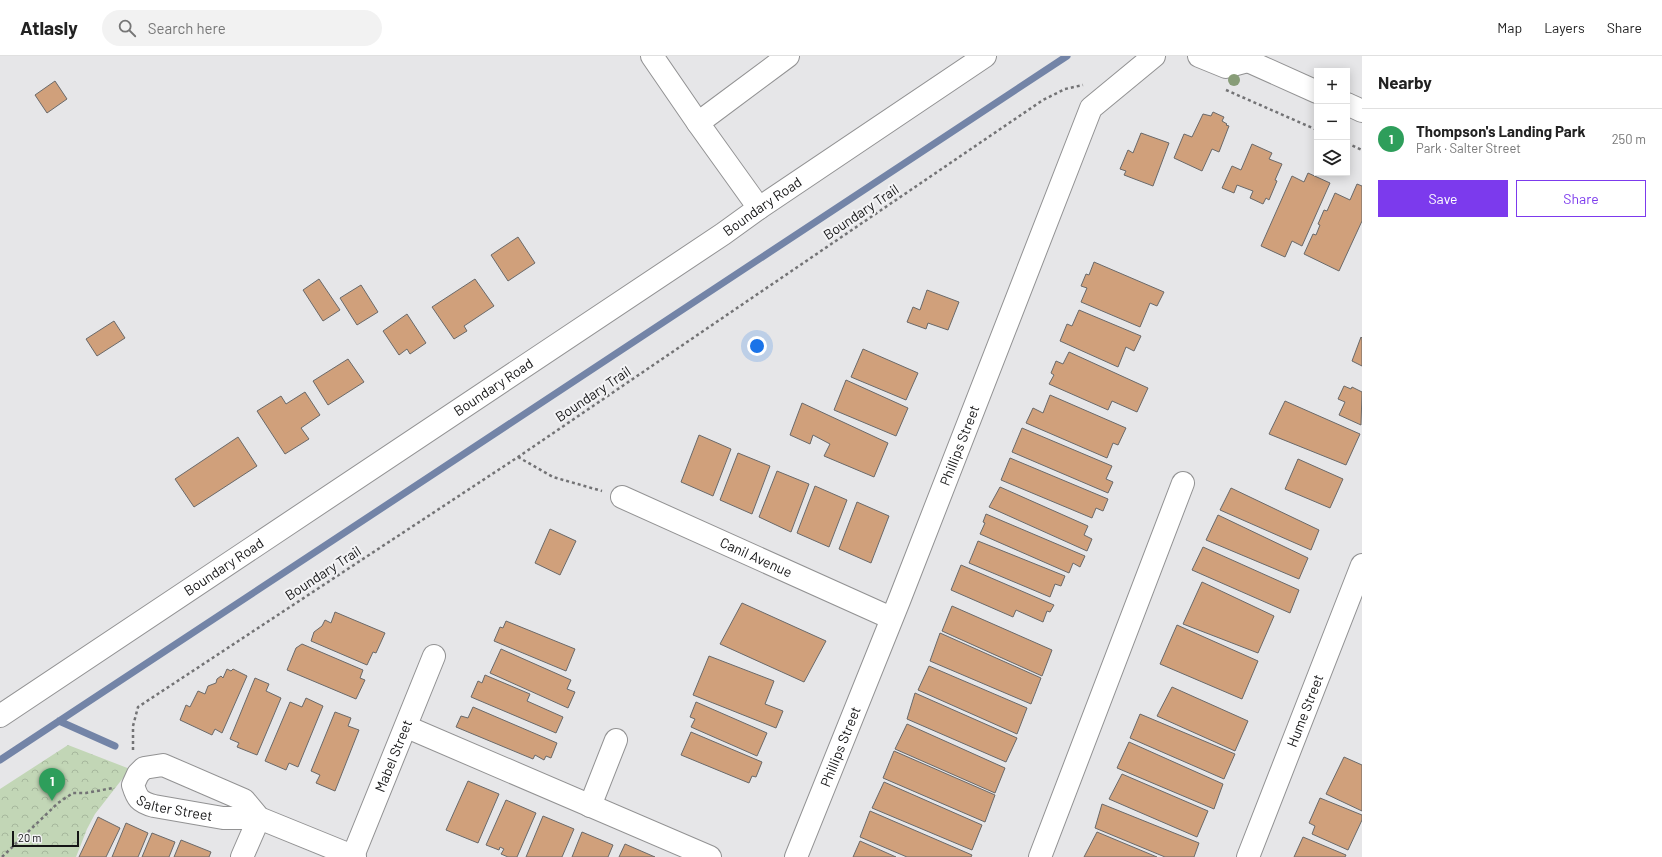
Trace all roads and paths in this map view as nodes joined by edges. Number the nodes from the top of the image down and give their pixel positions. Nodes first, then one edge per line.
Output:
1 (652, 56) edge
2 (788, 56) edge
3 (986, 56) edge
4 (1154, 56) edge
5 (1199, 56) edge
6 (1246, 59) edge
7 (1089, 84) dead end
8 (1221, 88) dead end
9 (1314, 91) edge
10 (1350, 105) edge
11 (1362, 111) edge
12 (698, 123) junction
13 (1314, 129) edge
14 (1350, 144) edge
15 (1362, 150) edge
16 (759, 208) junction
17 (518, 457) junction
18 (1183, 483) dead end
19 (622, 497) joint
20 (1362, 565) edge
21 (891, 618) junction
22 (434, 656) dead end
23 (0, 716) edge
24 (407, 727) junction
25 (616, 740) dead end
26 (133, 785) junction
27 (590, 806) junction
28 (259, 818) junction
29 (354, 856) edge
30 (2, 857) edge
31 (242, 857) edge
32 (710, 857) edge
33 (796, 857) edge
34 (1040, 857) edge
35 (1248, 857) edge

1 - 12 street
2 - 12 street
3 - 16 street, Boundary Road
4 - 21 street, Phillips Street
5 - 6 street
6 - 9 street
7 - 17 path, Boundary Trail
8 - 13 path
10 - 11 street
12 - 16 street
14 - 15 path
16 - 23 street, Boundary Road
17 - 19 path
17 - 26 path, Boundary Trail
18 - 34 street
19 - 21 street, Canil Avenue
20 - 35 street, Hume Street
21 - 33 street, Phillips Street
22 - 24 street, Mabel Street
24 - 27 street
24 - 29 street, Mabel Street
25 - 27 street
26 - 28 street, Salter Street
26 - 28 street, Salter Street
26 - 30 path
27 - 32 street
28 - 29 street, Salter Street
28 - 31 street

